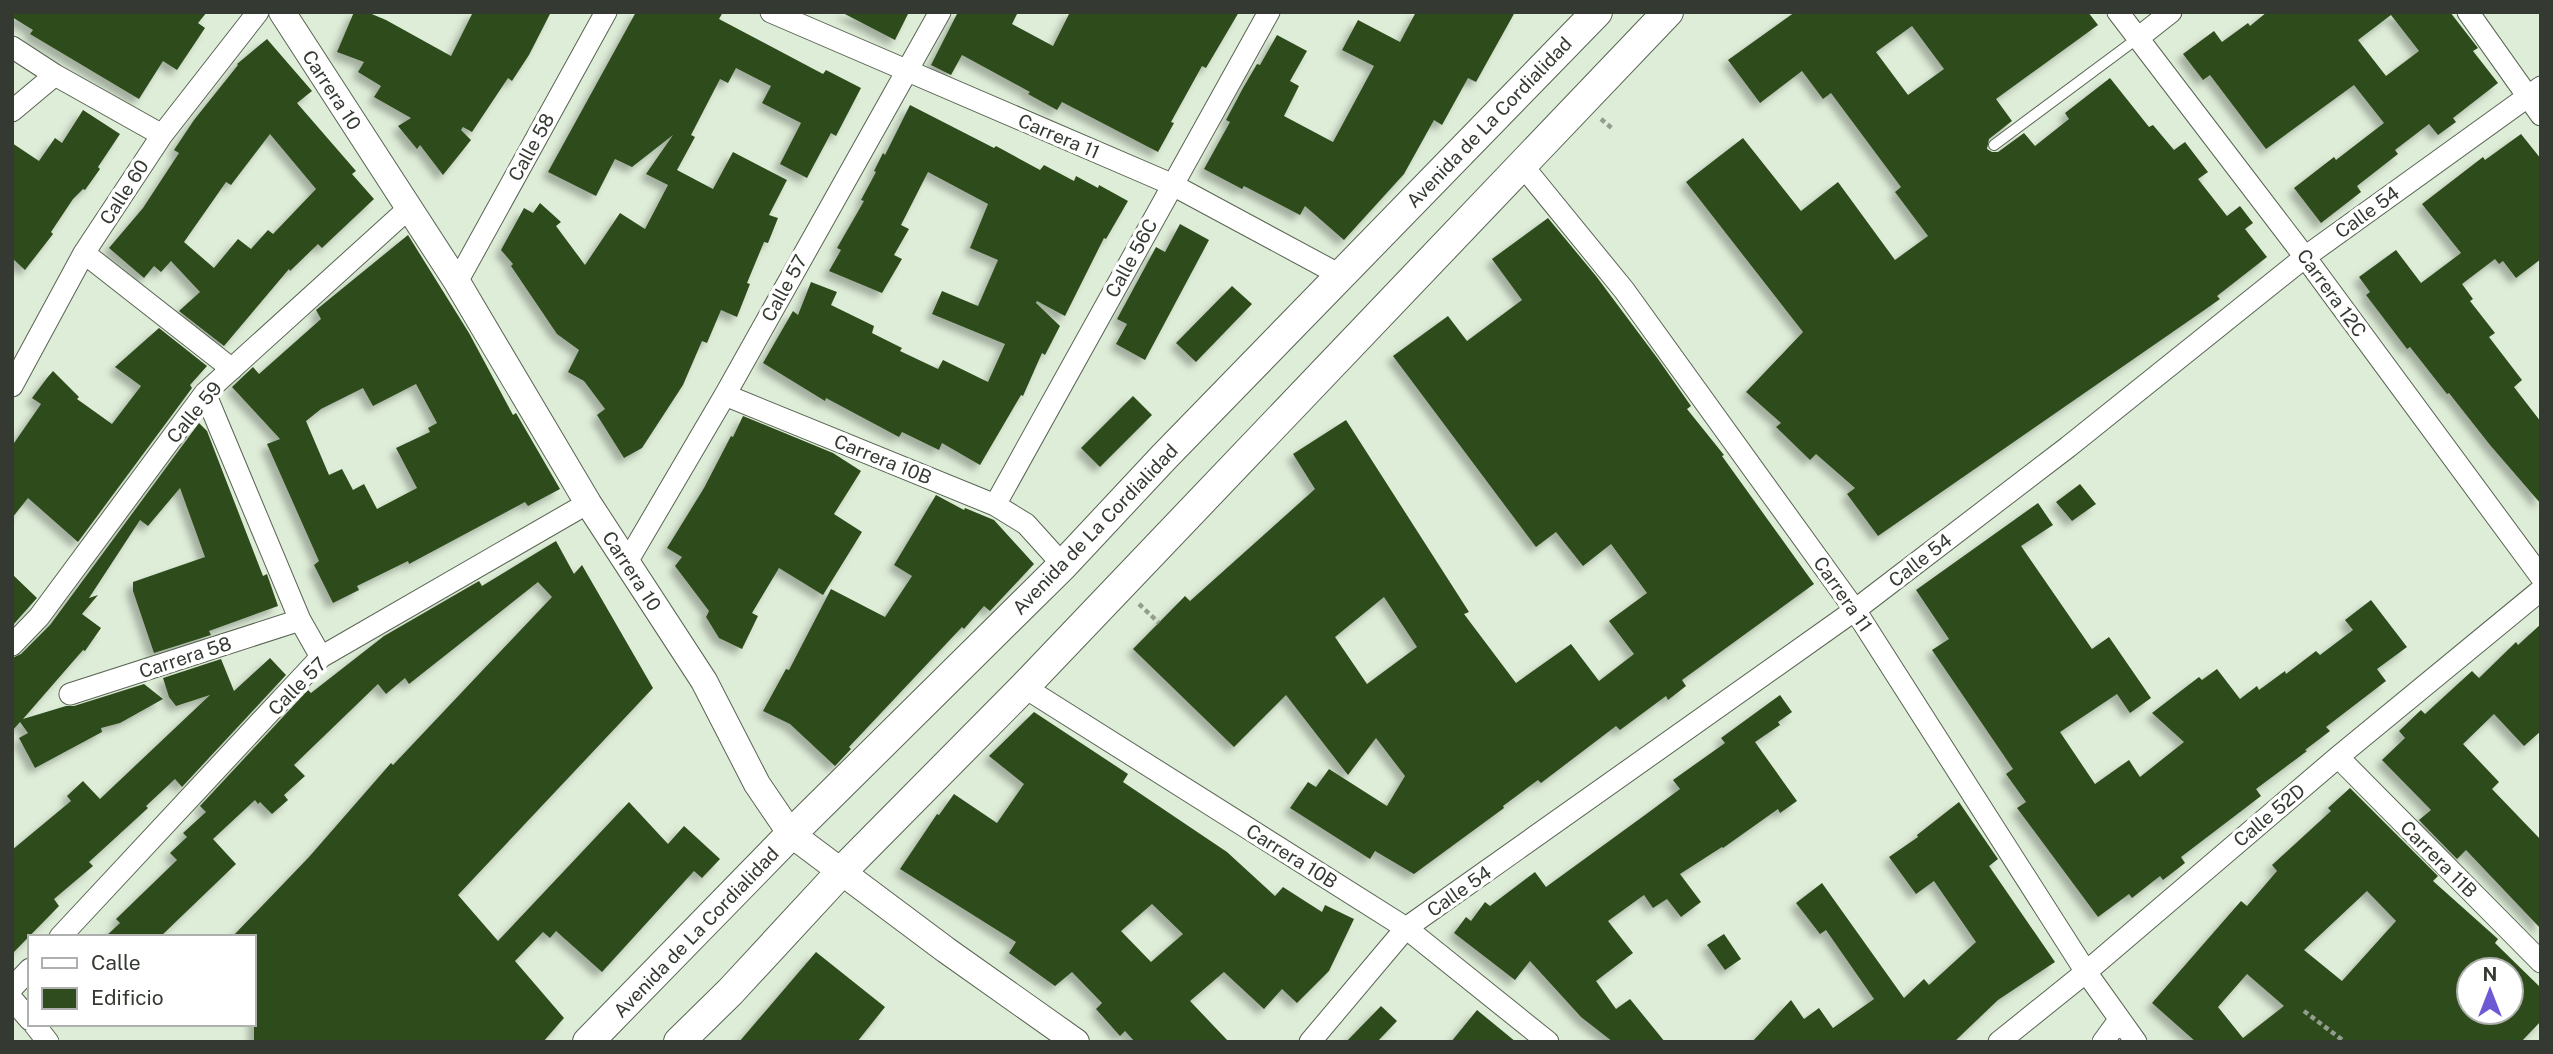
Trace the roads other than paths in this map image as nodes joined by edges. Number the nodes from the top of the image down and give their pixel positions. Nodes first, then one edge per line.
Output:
1 (258, 12) edge
2 (282, 12) edge
3 (606, 12) edge
4 (771, 12) edge
5 (940, 12) edge
6 (1269, 12) edge
7 (1597, 12) edge
8 (1668, 12) edge
9 (2118, 12) edge
10 (2171, 12) edge
11 (2468, 12) edge
12 (2138, 38) junction
13 (12, 47) edge
14 (905, 70) junction
15 (55, 75) junction
16 (2534, 92) edge
17 (12, 111) edge
18 (2541, 115) edge
19 (162, 135) junction
20 (1994, 145) dead end
21 (1522, 165) junction
22 (1171, 184) junction
23 (409, 208) junction
24 (84, 253) junction
25 (2305, 257) junction
26 (1340, 275) junction
27 (457, 282) junction
28 (232, 369) junction
29 (12, 386) edge
30 (205, 393) junction
31 (725, 395) junction
32 (588, 503) junction
33 (995, 505) junction
34 (627, 562) junction
35 (1063, 565) junction
36 (2541, 578) edge
37 (2541, 590) edge
38 (1855, 610) junction
39 (300, 620) junction
40 (12, 645) edge
41 (321, 657) junction
42 (1024, 687) junction
43 (70, 694) dead end
44 (2338, 757) junction
45 (791, 834) junction
46 (841, 872) junction
47 (1406, 929) junction
48 (62, 935) edge
49 (2541, 962) edge
50 (28, 971) edge
51 (2086, 972) junction
52 (12, 988) edge
53 (12, 999) edge
54 (28, 1018) edge
55 (2119, 1020) junction
56 (36, 1026) edge
57 (48, 1042) edge
58 (588, 1042) edge
59 (679, 1042) edge
60 (1076, 1042) edge
61 (1310, 1042) edge
62 (1548, 1042) edge
63 (1999, 1042) edge
64 (2103, 1042) edge
65 (2136, 1042) edge

1 - 19 street, Calle 60
2 - 23 street, Carrera 10
3 - 27 street, Calle 58
4 - 14 street, Carrera 11
5 - 14 street, Calle 57
6 - 22 street, Calle 56C
7 - 26 main road, Avenida de La Cordialidad
8 - 21 main road
9 - 12 street, Carrera 12C
10 - 12 street
11 - 16 street
12 - 20 lane
12 - 25 street, Carrera 12C
13 - 15 street
14 - 22 street, Carrera 11
14 - 31 street, Calle 57
15 - 17 street
15 - 19 street
16 - 18 street
16 - 25 street, Calle 54
19 - 24 street, Calle 60
21 - 38 street, Carrera 11
21 - 42 main road
22 - 26 street, Carrera 11
22 - 33 street, Calle 56C
23 - 27 street, Carrera 10
23 - 28 street, Calle 59
24 - 28 street
24 - 29 street, Calle 60
25 - 36 street, Carrera 12C
25 - 38 street, Calle 54
26 - 35 main road, Avenida de La Cordialidad
27 - 32 street, Carrera 10
28 - 30 street, Calle 59
30 - 39 street
30 - 40 street, Calle 59
31 - 33 street, Carrera 10B
31 - 34 street, Calle 57
32 - 34 street, Carrera 10
32 - 41 street, Calle 57
33 - 35 street, Carrera 10B
34 - 45 street, Carrera 10
35 - 45 main road, Avenida de La Cordialidad
37 - 44 street, Calle 52D
38 - 47 street, Calle 54
38 - 51 street, Carrera 11
39 - 41 street
39 - 43 street, Carrera 58
41 - 48 street, Calle 57
42 - 46 main road
42 - 47 street, Carrera 10B
44 - 49 street, Carrera 11B
44 - 51 street, Calle 52D
45 - 46 street, Carrera 10
45 - 58 main road, Avenida de La Cordialidad
46 - 59 main road
46 - 60 street, Carrera 10
47 - 61 street, Calle 54
47 - 62 street, Carrera 10B
50 - 52 street
51 - 55 street, Carrera 11
51 - 63 street, Calle 52D
53 - 54 street
55 - 64 street
55 - 65 street, Carrera 11
56 - 57 street

